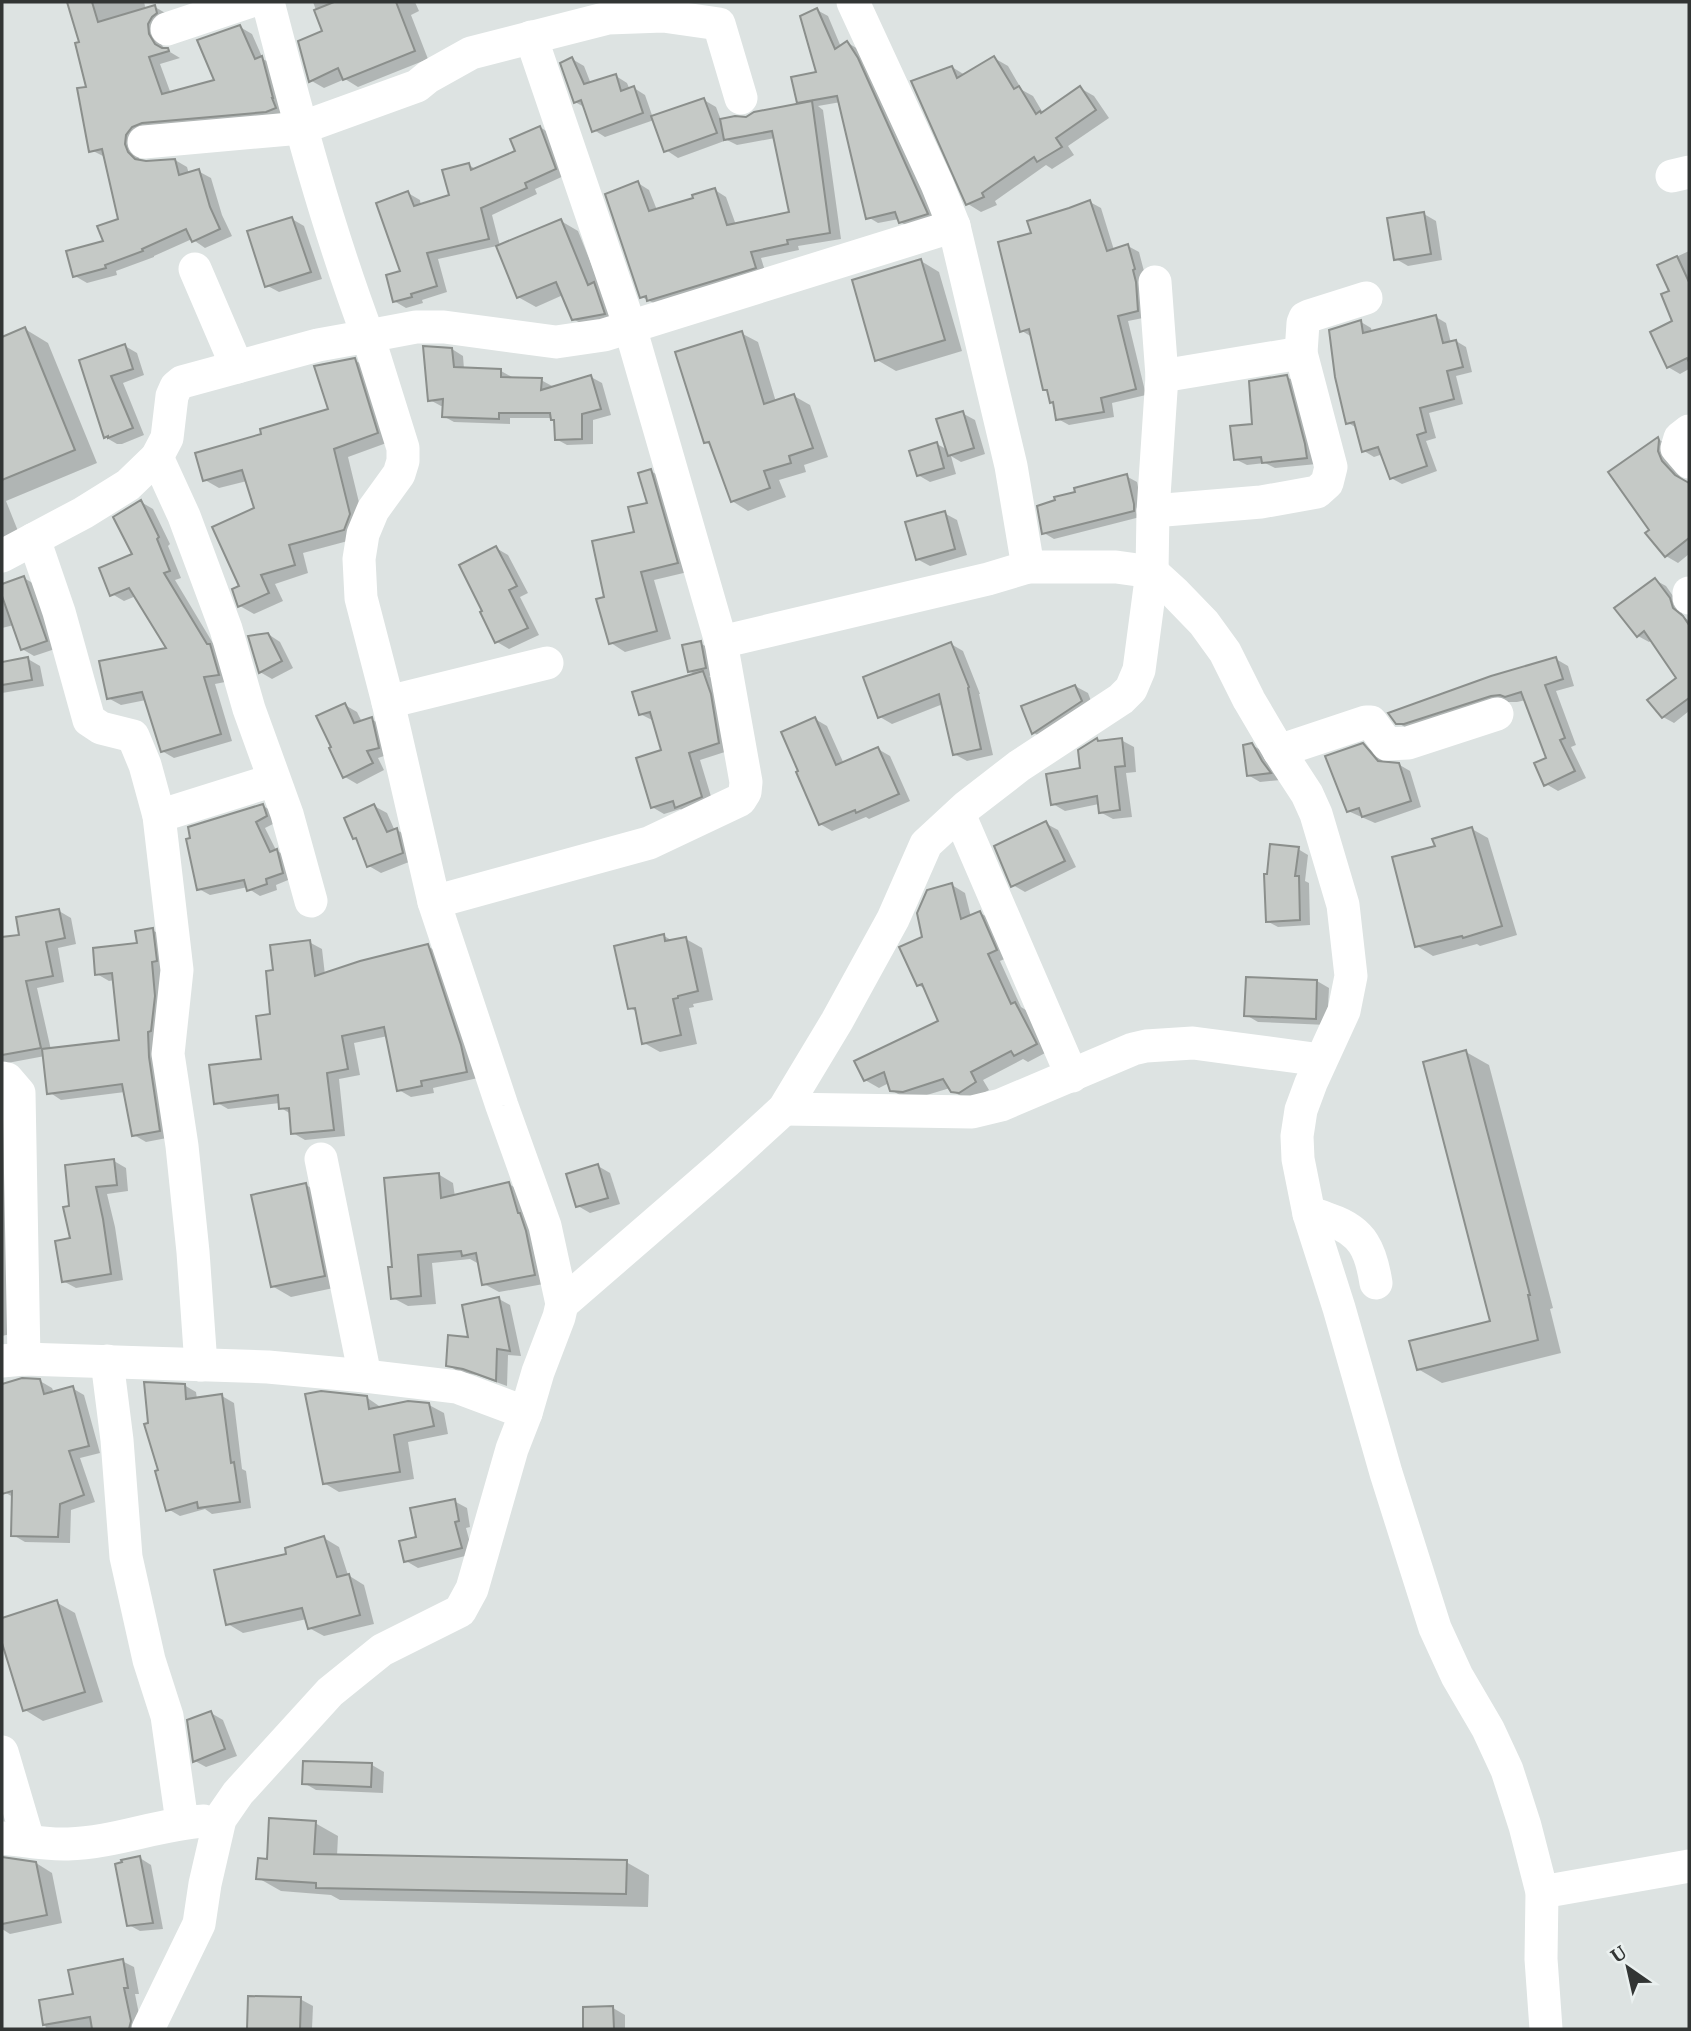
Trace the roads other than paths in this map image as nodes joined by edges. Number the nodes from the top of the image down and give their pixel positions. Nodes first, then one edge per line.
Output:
1 (248, 2) edge
2 (268, 2) edge
3 (853, 2) edge
4 (167, 29) dead end
5 (531, 37) junction
6 (741, 98) dead end
7 (301, 128) junction
8 (144, 142) dead end
9 (954, 226) junction
10 (195, 269) dead end
11 (1155, 282) dead end
12 (1366, 298) dead end
13 (631, 327) junction
14 (368, 336) junction
15 (1301, 353) junction
16 (237, 367) junction
17 (1162, 376) junction
18 (1689, 432) edge
19 (157, 457) junction
20 (1689, 462) edge
21 (1153, 511) junction
22 (34, 539) junction
23 (2, 556) edge
24 (1028, 567) junction
25 (1134, 569) junction
26 (721, 642) junction
27 (547, 663) dead end
28 (388, 702) junction
29 (1497, 714) dead end
30 (1279, 751) junction
31 (274, 780) junction
32 (959, 814) junction
33 (159, 816) junction
34 (312, 901) dead end
35 (434, 902) junction
36 (1321, 1060) junction
37 (1072, 1076) junction
38 (2, 1078) edge
39 (784, 1109) junction
40 (321, 1159) dead end
41 (1309, 1214) junction
42 (1376, 1283) dead end
43 (562, 1304) junction
44 (13, 1360) edge
45 (107, 1361) junction
46 (201, 1365) junction
47 (365, 1376) junction
48 (526, 1413) junction
49 (2, 1752) edge
50 (220, 1819) junction
51 (182, 1822) junction
52 (15, 1839) edge
53 (1689, 1866) edge
54 (1542, 1892) junction
55 (148, 2029) edge
56 (1546, 2029) edge

1 - 4 street
2 - 7 street
3 - 9 street
5 - 6 street
5 - 7 street
5 - 13 street
7 - 8 street
7 - 14 street
9 - 13 street
9 - 24 street
10 - 16 street
11 - 17 street
12 - 15 street
13 - 14 street
13 - 26 street
14 - 16 street
14 - 28 street
15 - 17 street
15 - 21 street
16 - 19 street
17 - 21 street
18 - 20 street
19 - 22 street
19 - 31 street
21 - 25 street
22 - 23 street
22 - 33 street
24 - 25 street
24 - 26 street
25 - 30 street
25 - 32 street
26 - 35 street
27 - 28 street
28 - 35 street
29 - 30 street
30 - 36 street
31 - 33 street
31 - 34 street
32 - 37 street
32 - 39 street
33 - 46 street
35 - 43 street
36 - 37 street
36 - 41 street
37 - 39 street
38 - 44 street
39 - 43 street
40 - 47 street
41 - 42 street
41 - 54 street
43 - 48 street
44 - 45 street
45 - 46 street
45 - 51 street
46 - 47 street
47 - 48 street
48 - 50 street
49 - 52 street
50 - 51 street
50 - 55 street
51 - 52 street
53 - 54 street
54 - 56 street

